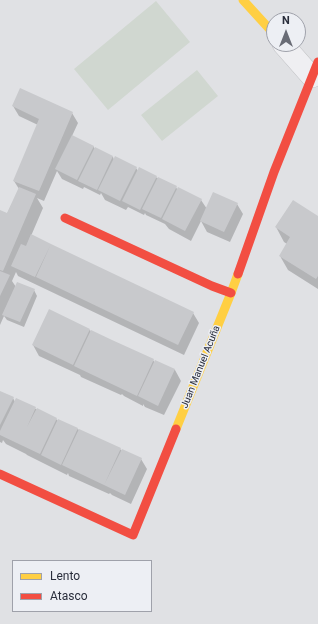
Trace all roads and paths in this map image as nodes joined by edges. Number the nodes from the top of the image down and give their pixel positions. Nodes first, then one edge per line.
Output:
1 (243, 0) edge
2 (266, 25) edge
3 (293, 52) edge
4 (315, 69) edge
5 (65, 218) dead end
6 (231, 292) junction
7 (0, 474) edge

1 - 2 street
3 - 4 street
4 - 6 street, Juan Manuel Acuña
5 - 6 street
6 - 7 street, Juan Manuel Acuña

